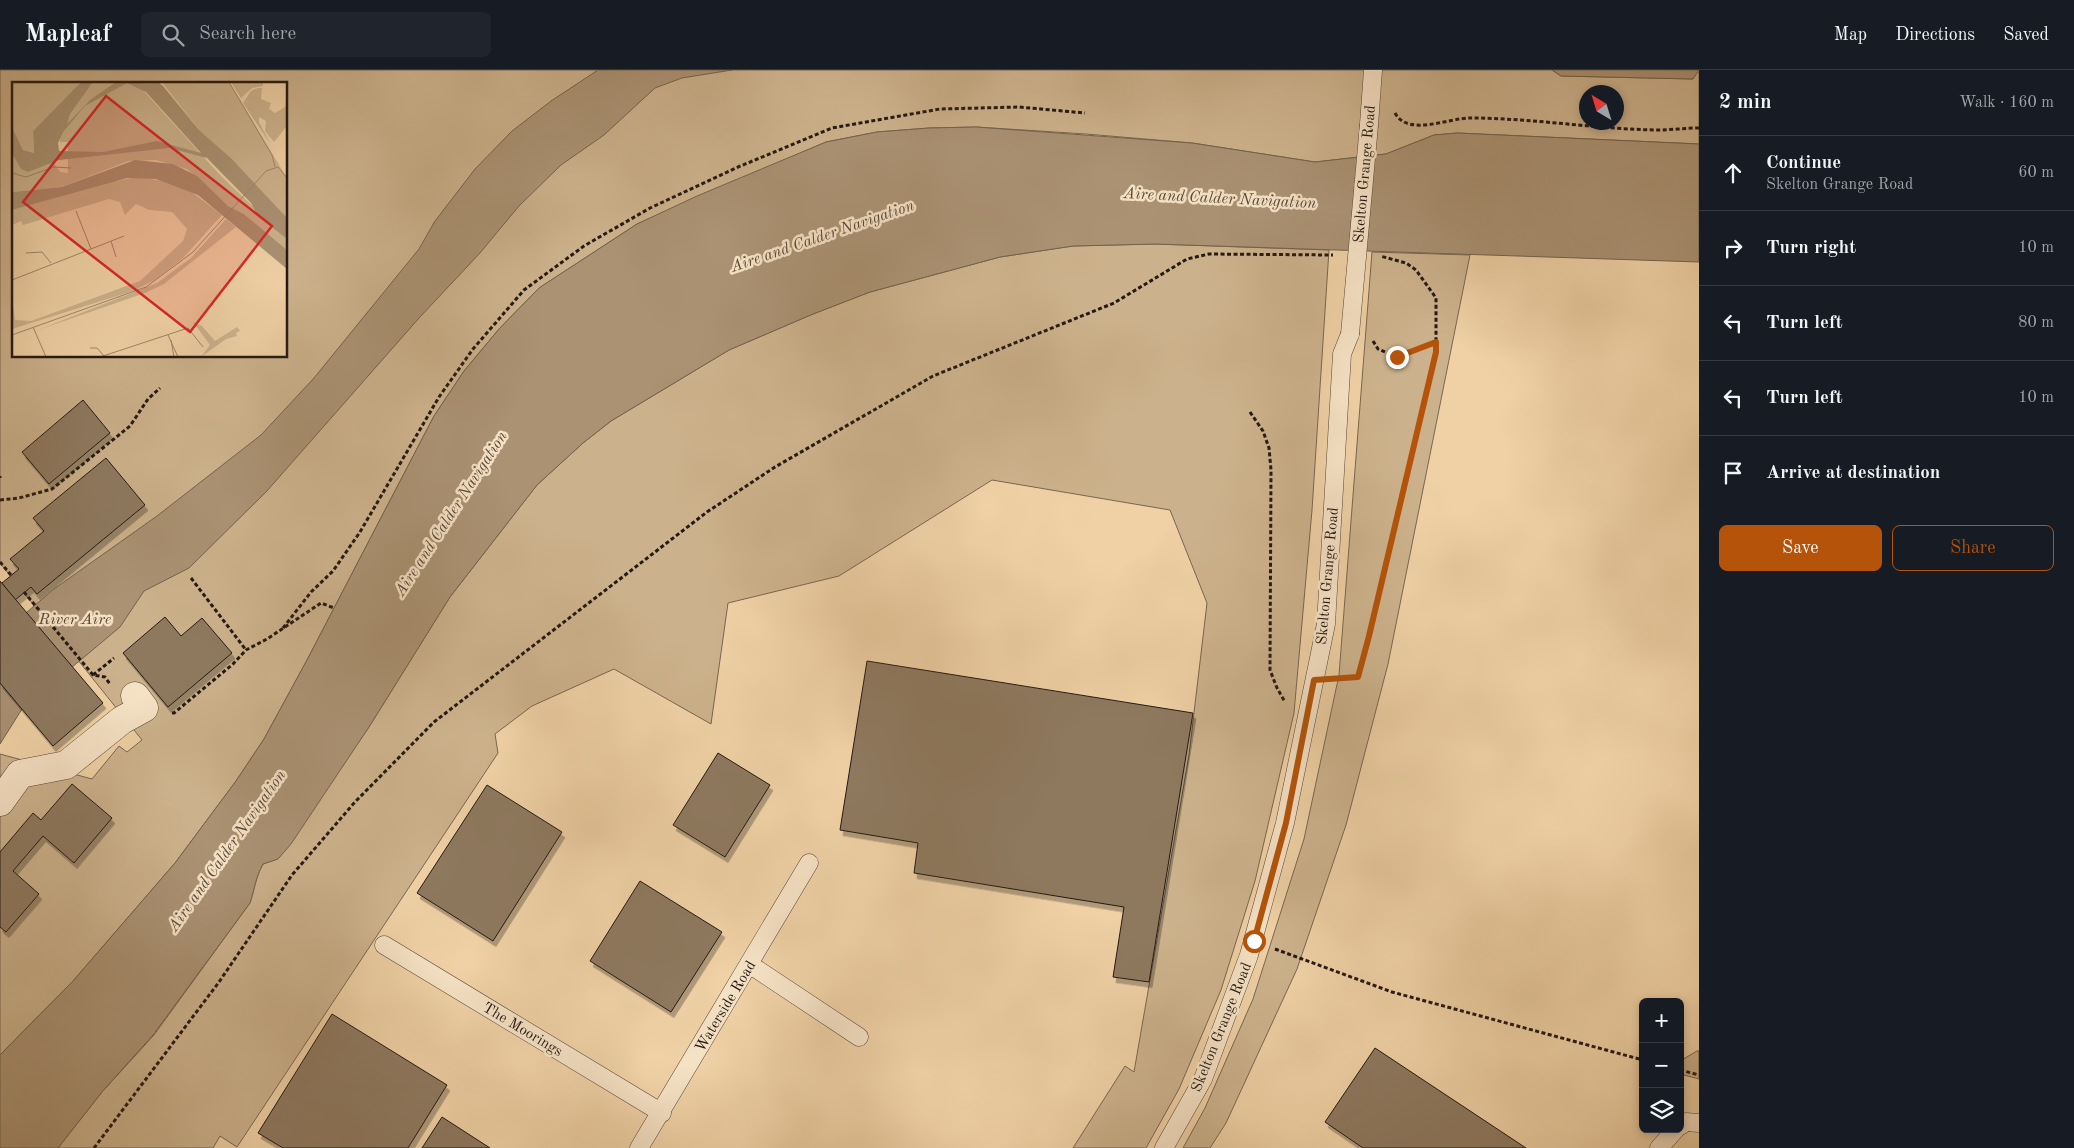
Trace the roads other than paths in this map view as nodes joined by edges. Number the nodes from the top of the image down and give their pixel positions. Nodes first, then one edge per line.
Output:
1 (1373, 70) edge
2 (139, 702) road end
3 (0, 802) edge
4 (809, 863) dead end
5 (384, 944) dead end
6 (750, 964) junction
7 (859, 1037) dead end
8 (662, 1112) junction
9 (1684, 1123) edge
10 (1699, 1123) edge
11 (1672, 1133) edge
12 (640, 1148) edge
13 (1164, 1148) edge
14 (1659, 1148) edge

1 - 13 lane, Skelton Grange Road, bridge
2 - 3 street
4 - 6 lane, Waterside Road
5 - 8 lane, The Moorings
6 - 7 lane
6 - 8 lane, Waterside Road
8 - 12 lane, Waterside Road
9 - 10 lane
11 - 14 lane

